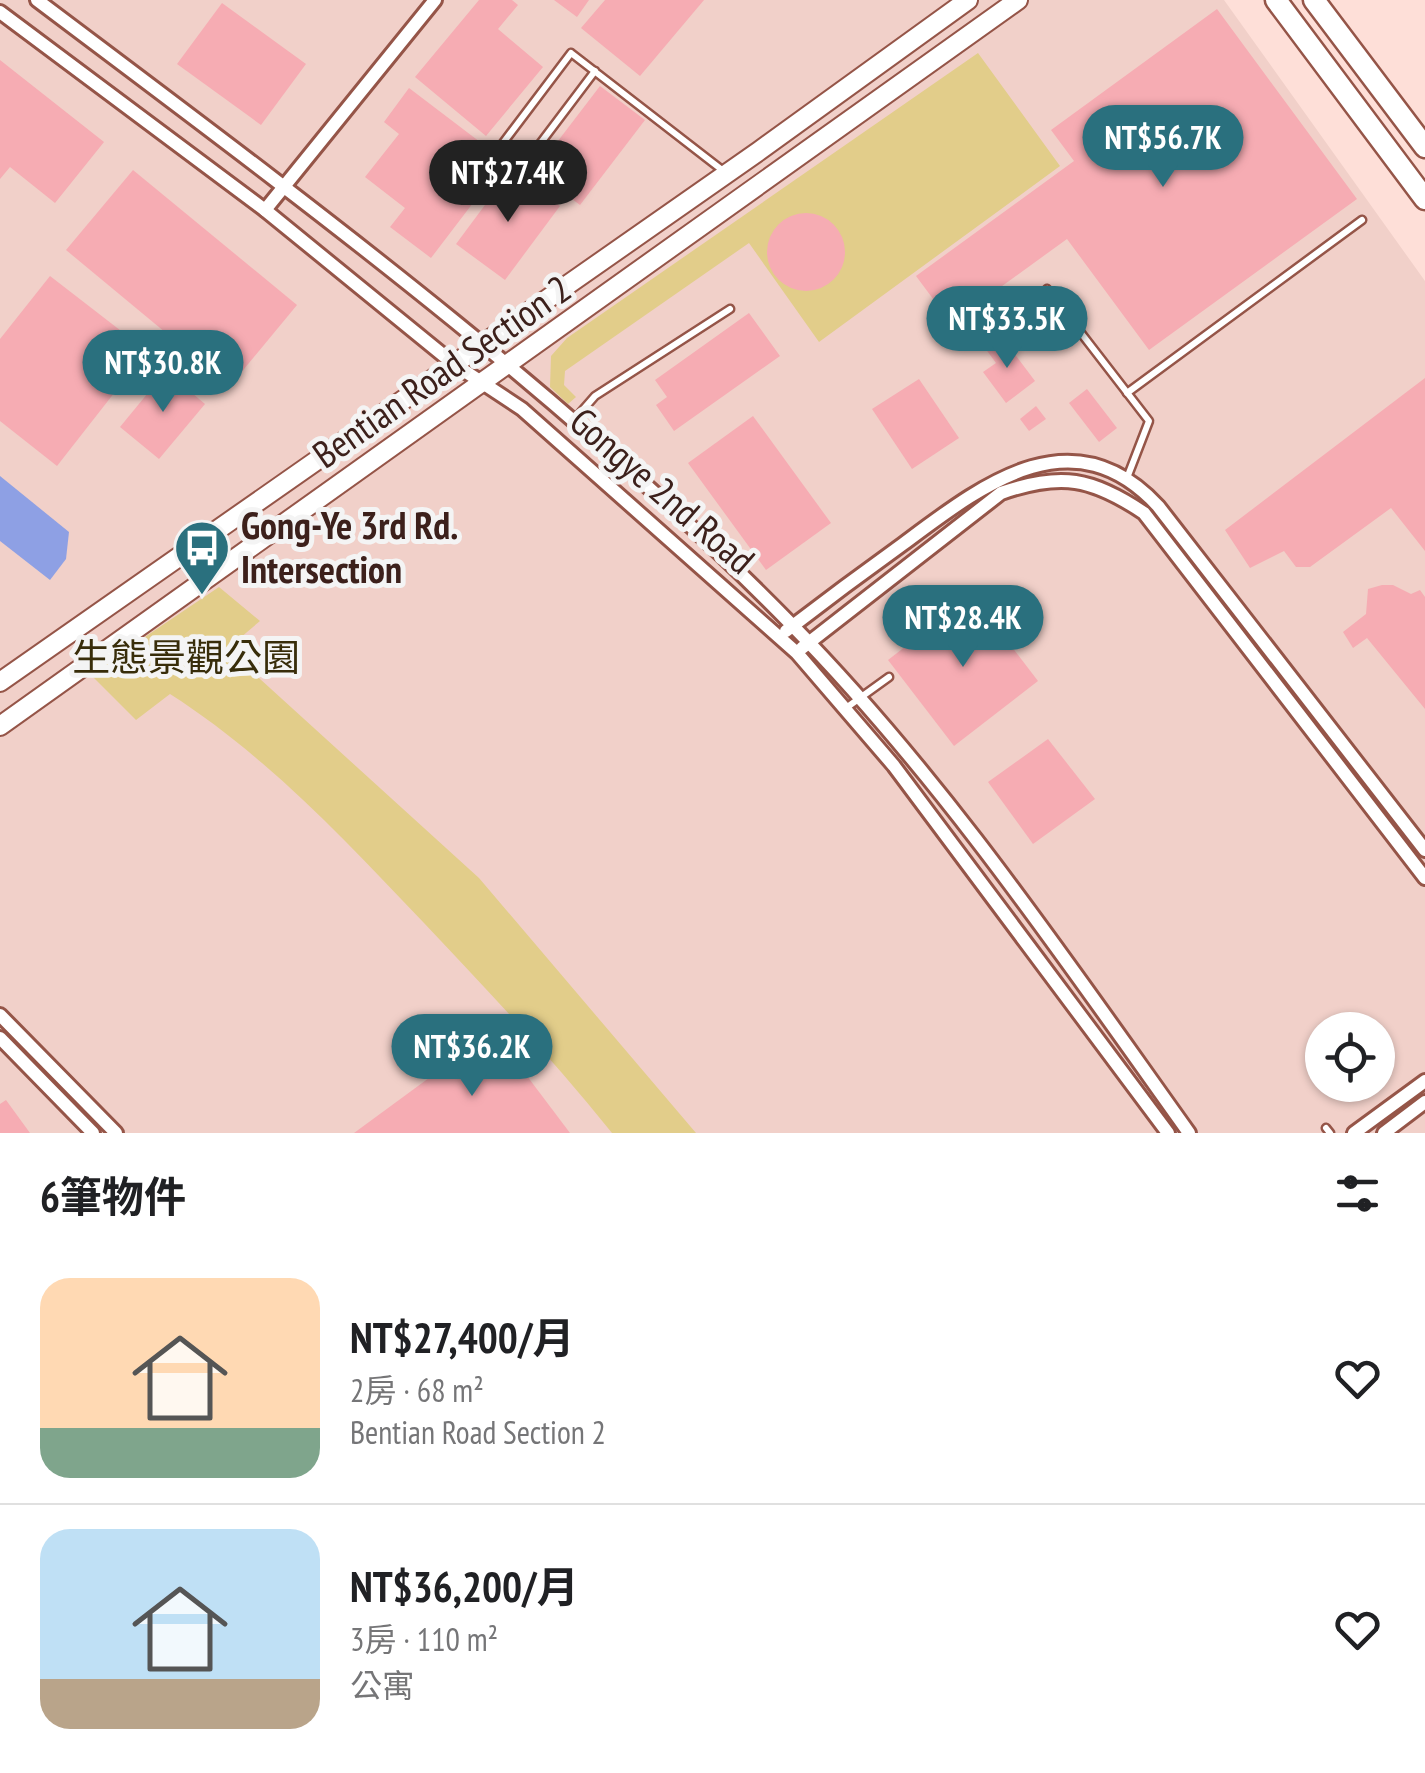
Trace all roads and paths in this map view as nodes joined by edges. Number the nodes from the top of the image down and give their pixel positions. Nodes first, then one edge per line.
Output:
1 (37, 0) edge
2 (435, 0) edge
3 (968, 0) edge
4 (1018, 0) edge
5 (1276, 0) edge
6 (1314, 0) edge
7 (0, 12) edge
8 (594, 71) junction
9 (1425, 147) edge
10 (727, 174) junction
11 (284, 186) junction
12 (1425, 199) edge
13 (265, 210) junction
14 (1362, 220) dead end
15 (1047, 289) dead end
16 (730, 308) dead end
17 (481, 345) junction
18 (454, 364) junction
19 (506, 366) junction
20 (482, 382) junction
21 (1127, 392) junction
22 (572, 422) junction
23 (1126, 479) junction
24 (1117, 495) junction
25 (942, 515) junction
26 (686, 525) junction
27 (952, 528) junction
28 (673, 538) junction
29 (793, 626) junction
30 (1251, 626) junction
31 (779, 636) junction
32 (1239, 636) junction
33 (808, 643) junction
34 (797, 653) junction
35 (889, 677) dead end
36 (1291, 678) junction
37 (0, 682) edge
38 (1278, 686) junction
39 (858, 699) junction
40 (845, 709) junction
41 (0, 726) edge
42 (1334, 733) junction
43 (1322, 744) junction
44 (1406, 825) junction
45 (1393, 836) junction
46 (1425, 850) edge
47 (1425, 878) edge
48 (1017, 892) junction
49 (997, 904) junction
50 (1086, 988) junction
51 (1069, 1000) junction
52 (2, 1028) edge
53 (1132, 1053) junction
54 (1116, 1064) junction
55 (1425, 1081) edge
56 (1425, 1102) edge
57 (1184, 1131) edge
58 (93, 1133) edge
59 (116, 1133) edge
60 (1168, 1133) edge
61 (1354, 1133) edge
62 (1384, 1133) edge

1 - 11 street, Gongye 2nd Road
2 - 11 street
3 - 10 street, Bentian Road Section 2
4 - 19 street, Bentian Road Section 2
5 - 12 main road
6 - 9 main road
7 - 13 street, Gongye 2nd Road
8 - 8 lane
8 - 10 lane
10 - 17 street, Bentian Road Section 2
11 - 13 street
11 - 17 street, Gongye 2nd Road
13 - 18 street, Gongye 2nd Road
14 - 21 lane
15 - 21 lane
16 - 22 lane
17 - 18 street, Bentian Road Section 2
17 - 19 street, Gongye 2nd Road
18 - 20 street, Gongye 2nd Road
18 - 37 street, Bentian Road Section 2
19 - 20 street, Bentian Road Section 2
19 - 22 street, Gongye 2nd Road
20 - 28 street, Gongye 2nd Road
20 - 41 street, Bentian Road Section 2
21 - 23 lane
22 - 26 street, Gongye 2nd Road
23 - 24 street
23 - 25 street
23 - 30 street
24 - 27 street
24 - 32 street
25 - 27 street
25 - 29 street
26 - 28 street
26 - 29 street, Gongye 2nd Road
27 - 33 street
28 - 31 street, Gongye 2nd Road
29 - 31 street
29 - 33 street, Gongye 2nd Road
30 - 32 street
30 - 36 street
31 - 34 street, Gongye 2nd Road
32 - 38 street
33 - 34 street
33 - 39 street, Gongye 2nd Road
34 - 40 street, Gongye 2nd Road
35 - 39 lane
36 - 38 street
36 - 42 street
38 - 43 street
39 - 40 lane
39 - 48 street, Gongye 2nd Road
40 - 49 street, Gongye 2nd Road
42 - 43 street
42 - 44 street
43 - 45 street
44 - 45 street
44 - 46 street
45 - 47 street
48 - 49 street
48 - 50 street, Gongye 2nd Road
49 - 51 street, Gongye 2nd Road
50 - 51 street
50 - 53 street, Gongye 2nd Road
51 - 54 street, Gongye 2nd Road
52 - 58 street
52 - 59 street
53 - 54 street
53 - 57 street, Gongye 2nd Road
54 - 60 street, Gongye 2nd Road
55 - 61 street
56 - 62 street

